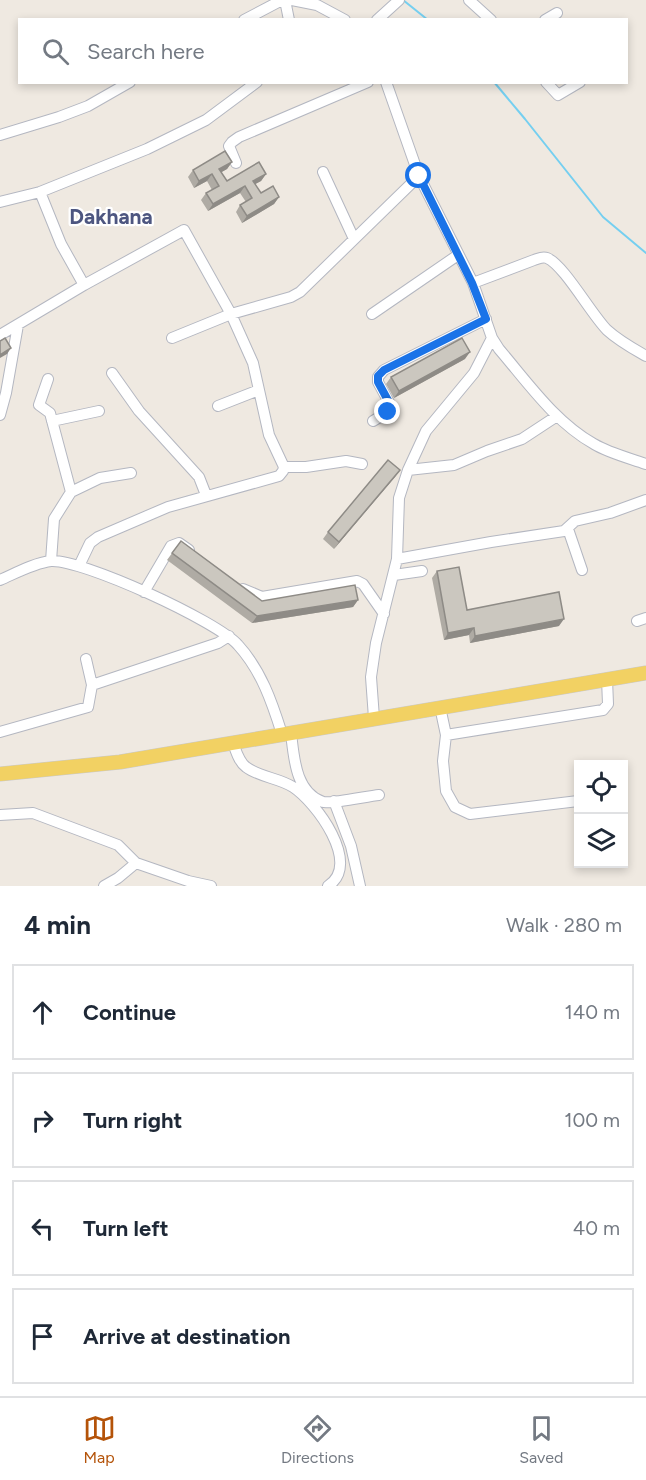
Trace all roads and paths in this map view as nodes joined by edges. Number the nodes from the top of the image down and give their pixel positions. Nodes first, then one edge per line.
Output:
1 (284, 0) edge
2 (292, 0) edge
3 (469, 0) edge
4 (397, 3) edge
5 (557, 13) dead end
6 (248, 18) edge
7 (288, 18) edge
8 (341, 18) edge
9 (378, 18) edge
10 (489, 18) edge
11 (548, 18) edge
12 (126, 84) edge
13 (254, 84) edge
14 (363, 84) edge
15 (387, 84) edge
16 (548, 84) edge
17 (577, 84) edge
18 (0, 135) edge
19 (236, 163) dead end
20 (323, 172) dead end
21 (419, 176) junction
22 (40, 192) junction
23 (0, 202) edge
24 (354, 239) junction
25 (458, 255) junction
26 (472, 283) junction
27 (84, 285) junction
28 (231, 314) junction
29 (372, 314) dead end
30 (486, 319) junction
31 (18, 325) junction
32 (0, 335) edge
33 (172, 338) dead end
34 (492, 338) junction
35 (646, 356) edge
36 (112, 373) dead end
37 (48, 379) dead end
38 (259, 390) junction
39 (218, 406) dead end
40 (99, 411) dead end
41 (0, 415) edge
42 (557, 416) junction
43 (52, 421) junction
44 (373, 421) dead end
45 (362, 464) dead end
46 (646, 464) edge
47 (284, 467) junction
48 (408, 470) junction
49 (131, 473) dead end
50 (70, 492) junction
51 (206, 495) junction
52 (646, 500) edge
53 (568, 529) junction
54 (200, 557) edge
55 (397, 559) junction
56 (51, 561) junction
57 (80, 566) junction
58 (582, 570) dead end
59 (422, 571) dead end
60 (394, 575) junction
61 (0, 580) edge
62 (237, 584) edge
63 (144, 592) junction
64 (384, 614) junction
65 (229, 636) junction
66 (86, 659) dead end
67 (646, 674) edge
68 (607, 679) junction
69 (92, 685) junction
70 (440, 707) junction
71 (374, 717) junction
72 (0, 732) edge
73 (286, 734) junction
74 (446, 735) junction
75 (233, 743) junction
76 (0, 774) edge
77 (379, 795) dead end
78 (334, 801) junction
79 (574, 802) edge
80 (0, 815) edge
81 (136, 863) junction
82 (104, 886) edge
83 (211, 886) edge
84 (328, 886) edge
85 (360, 886) edge

1 - 6 street
1 - 7 street
2 - 8 street
3 - 10 street
4 - 9 street
5 - 11 street
12 - 18 street
13 - 22 street
14 - 19 street
15 - 21 street
16 - 17 street
20 - 24 street
21 - 24 street
21 - 25 street
22 - 23 street
22 - 27 street
24 - 28 street
25 - 26 street
25 - 29 street
26 - 30 street
26 - 35 street
27 - 28 street
27 - 31 street
28 - 33 street
28 - 38 street
30 - 34 street
30 - 44 street
31 - 32 street
31 - 41 street
34 - 42 street
34 - 48 street
36 - 51 street
37 - 43 street
38 - 39 street
38 - 47 street
40 - 43 street
42 - 46 street
42 - 48 street
43 - 50 street
45 - 47 street
47 - 51 street
48 - 55 street
49 - 50 street
50 - 56 street
51 - 57 street
52 - 53 street
53 - 55 street
53 - 58 street
54 - 63 street
55 - 60 street
56 - 57 street
56 - 61 street
57 - 63 street
59 - 60 street
60 - 64 street
62 - 64 street
63 - 65 street
64 - 71 street
65 - 69 street
65 - 73 street
66 - 69 street
67 - 68 main road
68 - 70 main road
68 - 74 street
69 - 72 street
70 - 71 main road
70 - 74 street
71 - 73 main road
73 - 75 main road
73 - 78 street
74 - 79 street
75 - 76 main road
75 - 84 street
77 - 78 street
78 - 85 street
80 - 81 street
81 - 82 street
81 - 83 street

